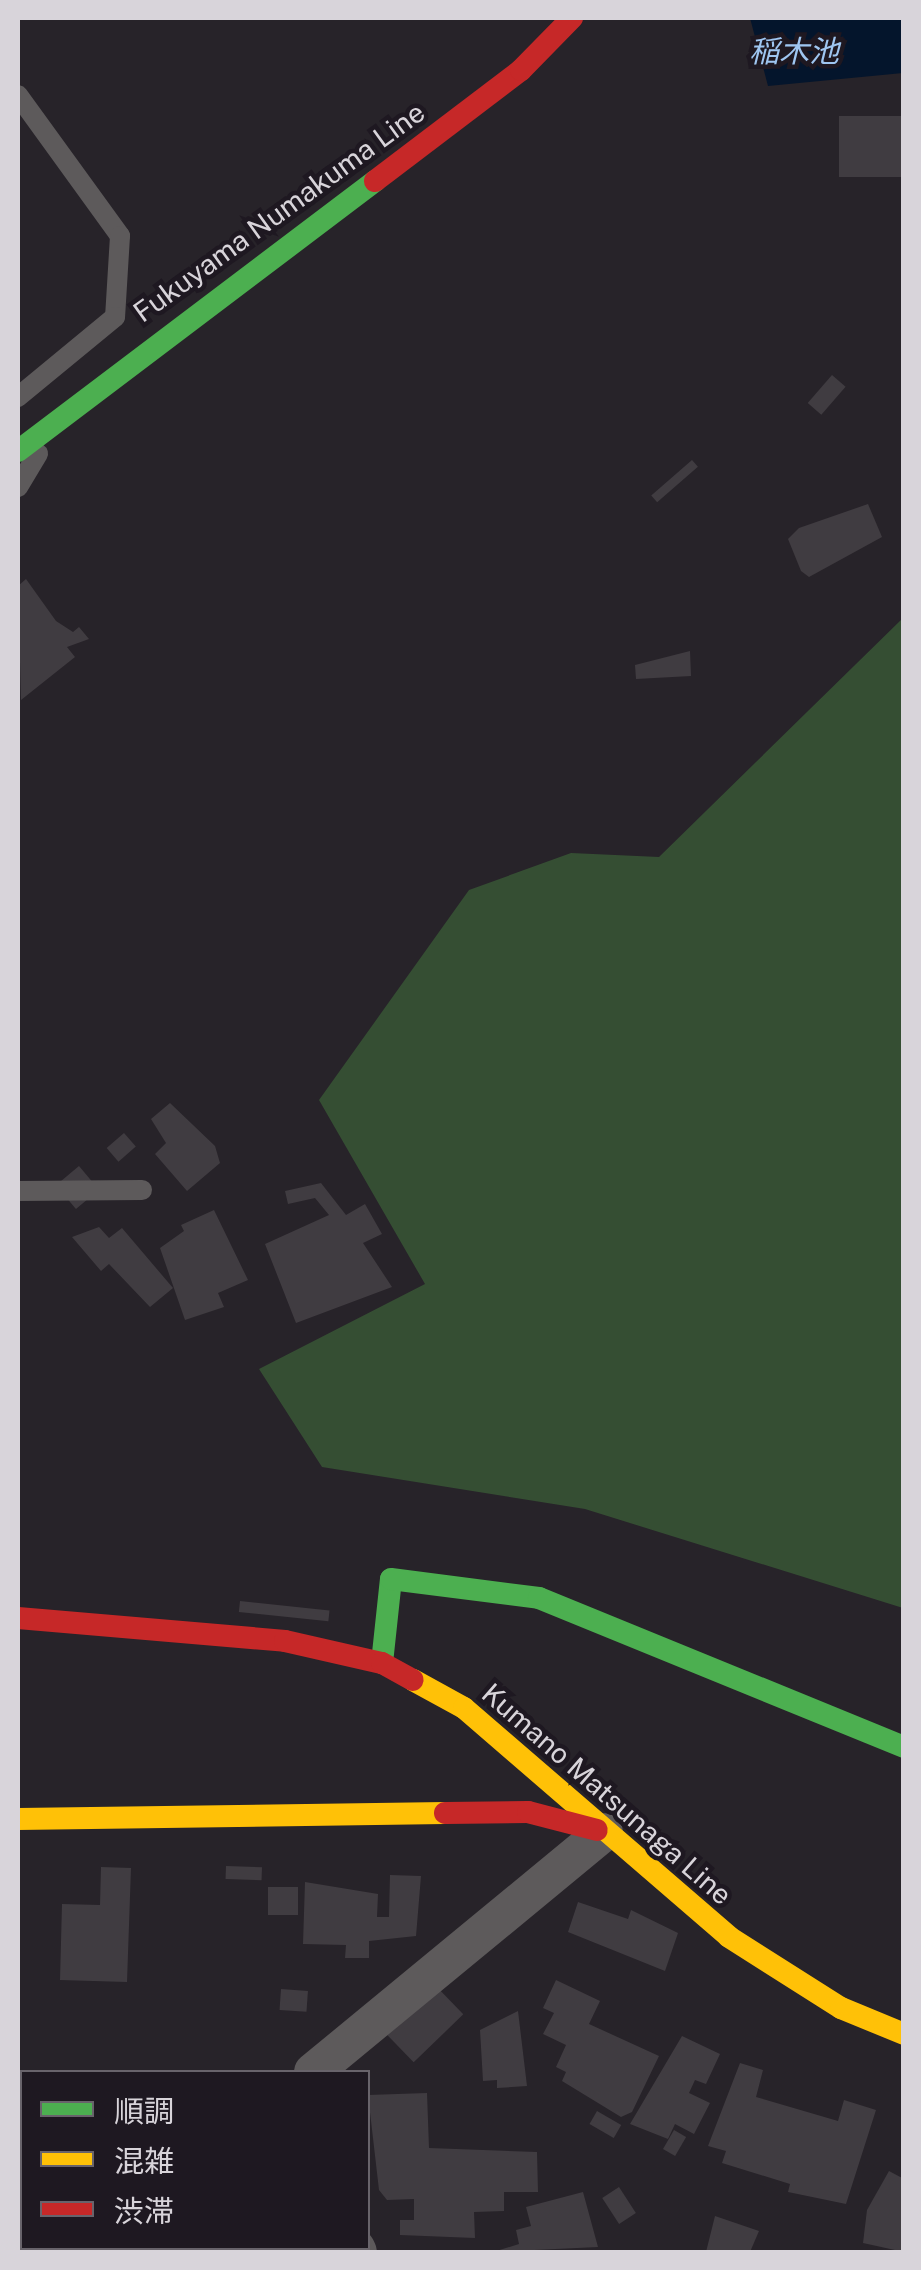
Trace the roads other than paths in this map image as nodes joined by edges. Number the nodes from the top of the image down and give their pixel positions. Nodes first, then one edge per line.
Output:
1 (572, 18) edge
2 (18, 96) edge
3 (18, 397) edge
4 (66, 410) junction
5 (18, 450) edge
6 (18, 487) edge
7 (142, 1190) dead end
8 (18, 1191) edge
9 (18, 1618) edge
10 (382, 1663) junction
11 (904, 1747) edge
12 (18, 1819) edge
13 (604, 1832) junction
14 (904, 2034) edge
15 (315, 2070) edge

1 - 4 main road, Fukuyama Numakuma Line
2 - 3 lane
4 - 5 main road, Fukuyama Numakuma Line
4 - 6 lane
7 - 8 lane
9 - 10 main road, Kumano Matsunaga Line
10 - 11 main road
10 - 13 main road, Kumano Matsunaga Line
12 - 13 main road
13 - 14 main road, Kumano Matsunaga Line
13 - 15 street

